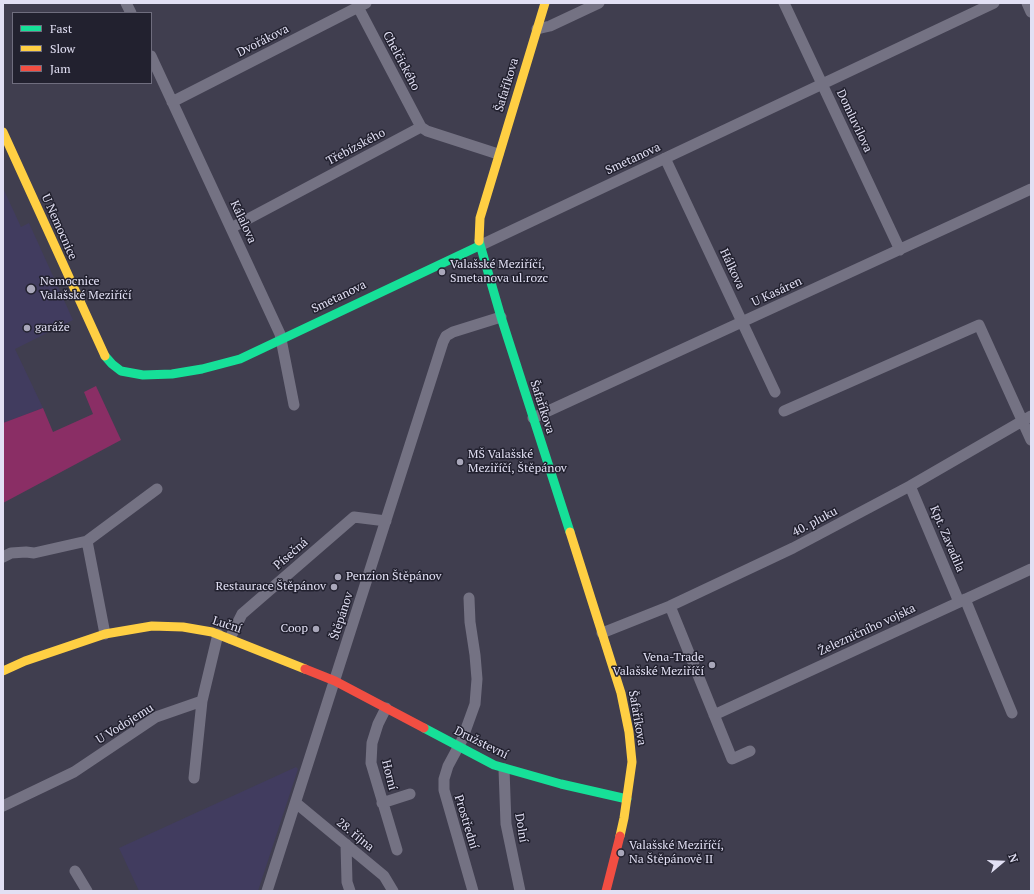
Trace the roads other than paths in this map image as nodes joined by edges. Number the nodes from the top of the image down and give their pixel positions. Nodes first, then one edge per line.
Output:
1 (126, 3) edge
2 (545, 3) edge
3 (599, 3) edge
4 (784, 3) edge
5 (994, 3) edge
6 (1027, 3) edge
7 (362, 5) edge
8 (130, 12) edge
9 (1031, 12) edge
10 (537, 29) junction
11 (152, 58) edge
12 (822, 84) junction
13 (172, 102) junction
14 (421, 127) junction
15 (3, 132) edge
16 (498, 154) junction
17 (665, 158) junction
18 (1031, 189) edge
19 (231, 228) junction
20 (479, 246) junction
21 (900, 250) junction
22 (501, 317) junction
23 (742, 322) junction
24 (282, 339) junction
25 (775, 392) dead end
26 (294, 405) dead end
27 (784, 411) dead end
28 (533, 418) junction
29 (1027, 419) edge
30 (1031, 440) edge
31 (910, 486) junction
32 (157, 489) dead end
33 (386, 521) junction
34 (87, 541) junction
35 (3, 557) edge
36 (1031, 569) edge
37 (470, 598) dead end
38 (962, 601) junction
39 (670, 606) junction
40 (602, 633) junction
41 (105, 634) junction
42 (218, 634) junction
43 (230, 638) junction
44 (3, 671) edge
45 (335, 681) junction
46 (202, 701) junction
47 (386, 708) junction
48 (1012, 714) dead end
49 (714, 715) junction
50 (458, 747) junction
51 (750, 750) dead end
52 (504, 769) junction
53 (194, 778) dead end
54 (410, 794) dead end
55 (627, 799) junction
56 (296, 803) junction
57 (382, 803) junction
58 (3, 806) edge
59 (346, 844) junction
60 (397, 850) dead end
61 (75, 871) dead end
62 (87, 891) edge
63 (267, 891) edge
64 (350, 891) edge
65 (394, 891) edge
66 (473, 891) edge
67 (520, 891) edge
68 (606, 891) edge

1 - 8 street
2 - 10 street, Šafaříkova
3 - 10 street
4 - 12 street, Domluvilova
5 - 12 street, Smetanova
6 - 9 street
7 - 13 street, Dvořákova
7 - 14 street, Chelčického
10 - 16 street, Šafaříkova
11 - 13 street, Kálalova
12 - 17 street, Smetanova
12 - 21 street, Domluvilova
13 - 19 street, Kálalova
14 - 16 street
14 - 19 street, Třebízského
15 - 24 street, U Nemocnice
16 - 20 street, Šafaříkova
17 - 20 street, Smetanova
17 - 23 street, Hálkova
18 - 21 street, U Kasáren
19 - 24 street, Kálalova
20 - 22 street, Šafaříkova
20 - 24 street, Smetanova
21 - 23 street, U Kasáren
22 - 28 street, Šafaříkova
22 - 33 street, Štěpánov
23 - 25 street, Hálkova
23 - 28 street, U Kasáren
24 - 26 street, Kálalova
27 - 29 street
28 - 40 street, Šafaříkova
29 - 30 street
29 - 31 street, 40. pluku
31 - 38 street, Kpt. Zavadila
31 - 39 street, 40. pluku
32 - 34 street
33 - 43 street, Písečná
33 - 45 street, Štěpánov
34 - 35 street
34 - 41 street
36 - 38 street, Železničního vojska
37 - 50 street, Prostřední
38 - 48 street, Kpt. Zavadila
38 - 49 street, Železničního vojska
39 - 40 street, 40. pluku
39 - 49 street
40 - 55 street, Šafaříkova
41 - 42 street, Luční
41 - 44 street, Luční
42 - 43 street, Luční
42 - 46 street
43 - 45 street, Luční
45 - 47 street, Družstevní
45 - 56 street, Štěpánov
46 - 53 street
46 - 58 street, U Vodojemu
47 - 50 street, Družstevní
47 - 57 street, Horní
49 - 51 street
50 - 52 street, Družstevní
50 - 66 street, Prostřední
52 - 55 street, Družstevní
52 - 67 street, Dolní
54 - 57 street, Horní
55 - 68 street, Šafaříkova
56 - 59 street, 28. října
56 - 63 street, Štěpánov
57 - 60 street, Horní
59 - 64 street
59 - 65 street, 28. října
61 - 62 street

